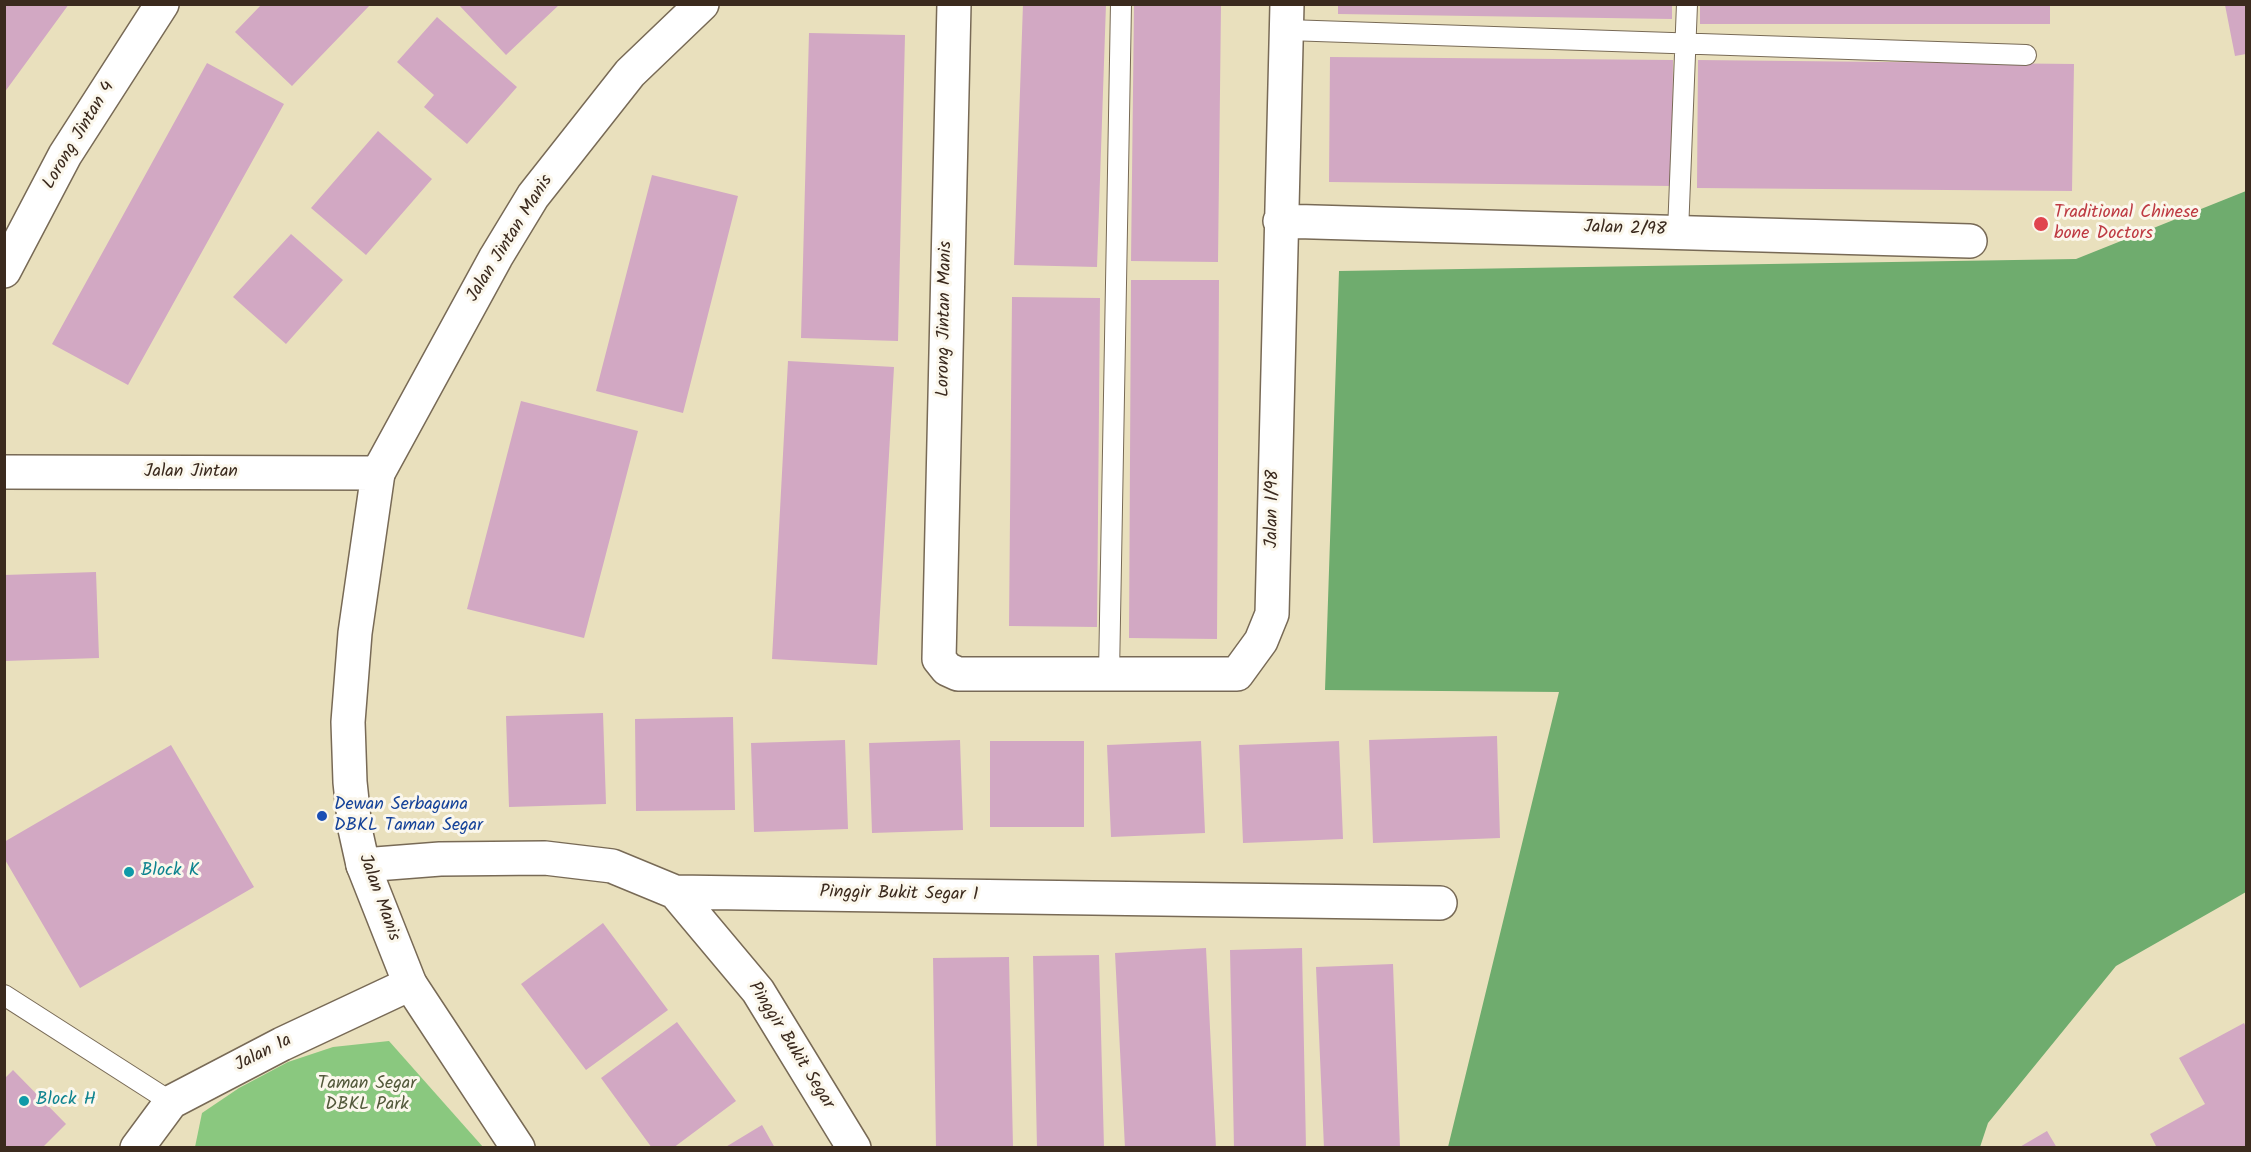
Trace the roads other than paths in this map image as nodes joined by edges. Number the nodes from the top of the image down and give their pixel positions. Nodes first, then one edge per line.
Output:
1 (162, 4) edge
2 (702, 4) edge
3 (954, 4) edge
4 (1121, 4) edge
5 (1687, 4) edge
6 (1287, 17) edge
7 (1685, 43) junction
8 (2026, 55) dead end
9 (1280, 221) junction
10 (1678, 232) junction
11 (1970, 241) dead end
12 (4, 271) edge
13 (4, 472) edge
14 (378, 473) junction
15 (939, 633) joint
16 (1109, 674) junction
17 (363, 865) junction
18 (675, 892) junction
19 (1440, 903) dead end
20 (410, 984) junction
21 (4, 995) edge
22 (171, 1102) junction
23 (137, 1148) edge
24 (518, 1148) edge
25 (854, 1148) edge

1 - 12 street, Lorong Jintan 4
2 - 14 street, Jalan Jintan Manis
3 - 15 street, Lorong Jintan Manis
4 - 16 lane
5 - 7 lane
6 - 7 lane
6 - 9 street, Jalan 1/98
7 - 8 lane
7 - 10 lane
9 - 10 street, Jalan 2/98
9 - 16 street, Jalan 1/98
10 - 11 street, Jalan 2/98
13 - 14 street, Jalan Jintan
14 - 17 street, Jalan Manis
15 - 16 street, Jalan 1/98
17 - 18 street, Pinggir Bukit Segar 1
17 - 20 street, Jalan Manis
18 - 19 street, Pinggir Bukit Segar 1
18 - 25 street, Pinggir Bukit Segar
20 - 22 street, Jalan 1a
20 - 24 street, Jalan Manis
21 - 22 lane
22 - 23 street, Jalan 1a

